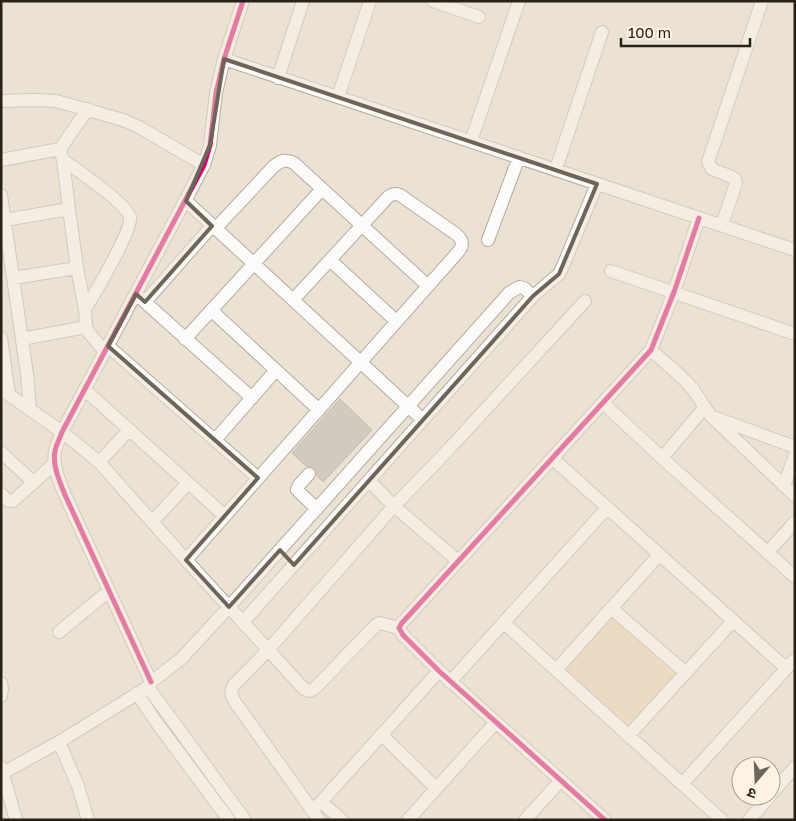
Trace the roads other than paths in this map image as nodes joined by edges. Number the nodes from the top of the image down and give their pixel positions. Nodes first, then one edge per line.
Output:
1 (243, 1) edge
2 (303, 1) edge
3 (370, 1) edge
4 (433, 1) edge
5 (519, 1) edge
6 (762, 1) edge
7 (479, 17) dead end
8 (602, 32) dead end
9 (224, 60) junction
10 (278, 78) junction
11 (338, 97) junction
12 (1, 101) edge
13 (88, 109) junction
14 (471, 141) junction
15 (62, 154) junction
16 (520, 157) junction
17 (1, 160) edge
18 (204, 165) junction
19 (556, 169) junction
20 (597, 184) junction
21 (322, 189) junction
22 (1, 195) edge
23 (186, 201) junction
24 (69, 209) junction
25 (699, 218) junction
26 (5, 220) junction
27 (362, 225) junction
28 (722, 225) junction
29 (214, 228) junction
30 (488, 240) dead end
31 (795, 250) edge
32 (330, 260) junction
33 (253, 264) junction
34 (77, 268) junction
35 (612, 271) dead end
36 (13, 278) junction
37 (428, 286) junction
38 (674, 292) junction
39 (533, 296) junction
40 (140, 298) junction
41 (293, 300) junction
42 (585, 301) dead end
43 (86, 309) junction
44 (211, 310) junction
45 (396, 322) junction
46 (86, 327) junction
47 (795, 334) edge
48 (1, 338) edge
49 (22, 339) junction
50 (185, 339) junction
51 (106, 349) junction
52 (651, 350) junction
53 (360, 362) junction
54 (276, 370) junction
55 (85, 390) junction
56 (5, 392) edge
57 (252, 398) junction
58 (603, 403) junction
59 (408, 407) junction
60 (30, 410) junction
61 (319, 410) junction
62 (708, 413) junction
63 (423, 420) junction
64 (129, 430) junction
65 (62, 432) junction
66 (215, 440) junction
67 (795, 447) edge
68 (1, 452) edge
69 (795, 455) edge
70 (552, 458) junction
71 (662, 458) junction
72 (99, 462) junction
73 (55, 463) junction
74 (309, 474) dead end
75 (258, 478) junction
76 (368, 481) junction
77 (34, 483) junction
78 (188, 483) junction
79 (784, 486) junction
80 (1, 494) edge
81 (795, 496) edge
82 (394, 506) junction
83 (317, 508) junction
84 (607, 508) junction
85 (225, 516) junction
86 (152, 522) junction
87 (795, 522) edge
88 (280, 550) junction
89 (767, 553) junction
90 (659, 555) junction
91 (186, 560) junction
92 (458, 561) junction
93 (294, 564) junction
94 (795, 577) edge
95 (109, 591) junction
96 (229, 607) junction
97 (611, 608) junction
98 (734, 621) junction
99 (243, 622) junction
100 (504, 623) junction
101 (399, 628) junction
102 (59, 632) dead end
103 (268, 650) junction
104 (791, 664) edge
105 (556, 670) junction
106 (439, 671) junction
107 (686, 673) junction
108 (450, 682) junction
109 (1, 683) edge
110 (146, 687) junction
111 (1, 696) edge
112 (496, 722) junction
113 (382, 734) junction
114 (628, 736) junction
115 (59, 742) junction
116 (2, 771) edge
117 (793, 773) edge
118 (561, 780) junction
119 (682, 784) junction
120 (781, 784) edge
121 (436, 788) junction
122 (761, 806) edge
123 (317, 810) edge
124 (16, 820) edge
125 (88, 820) edge
126 (229, 820) edge
127 (245, 820) edge
128 (342, 820) edge
129 (408, 820) edge
130 (525, 820) edge
131 (605, 820) edge
132 (722, 820) edge
133 (749, 820) edge

1 - 9 street
2 - 10 street
3 - 11 street
4 - 7 street
5 - 14 street
6 - 28 street
8 - 19 street
9 - 10 street
9 - 18 street
10 - 11 street
11 - 14 street
12 - 13 street
13 - 15 street
13 - 18 street
14 - 16 street
15 - 17 street
15 - 24 street
15 - 43 street
16 - 19 street
16 - 30 street
18 - 23 street
19 - 20 street
20 - 25 street
20 - 39 street
21 - 27 street
21 - 29 street
21 - 33 street
22 - 26 street
23 - 29 street
23 - 40 street
24 - 26 street
24 - 34 street
25 - 28 street
25 - 38 street
26 - 36 street
27 - 32 street
27 - 37 street
27 - 37 street
28 - 31 street
29 - 33 street
29 - 40 street
32 - 41 street
32 - 45 street
33 - 41 street
33 - 44 street
34 - 36 street
34 - 43 street
35 - 38 street
36 - 49 street
37 - 45 street
38 - 47 street
38 - 52 street
39 - 59 street
39 - 63 street
40 - 50 street
40 - 51 street
41 - 53 street
42 - 82 street
43 - 46 street
44 - 50 street
44 - 54 street
45 - 53 street
46 - 49 street
46 - 51 street
48 - 56 street
49 - 60 street
50 - 57 street
51 - 55 street
51 - 66 street
52 - 58 street
52 - 62 street
53 - 59 street
53 - 61 street
54 - 57 street
54 - 61 street
55 - 64 street
55 - 65 street
56 - 60 street
57 - 66 street
58 - 70 street
58 - 71 street
59 - 63 street
59 - 83 street
60 - 65 street
61 - 75 street
62 - 67 street
62 - 71 street
62 - 79 street
63 - 76 street
64 - 72 street
64 - 78 street
65 - 72 street
65 - 73 street
66 - 75 street
68 - 77 street
69 - 79 street
70 - 84 street
70 - 92 street
71 - 89 street
72 - 86 street
73 - 77 street
73 - 95 street
74 - 83 street
75 - 85 street
76 - 82 street
76 - 93 street
77 - 80 street
78 - 85 street
78 - 86 street
79 - 81 street
82 - 92 street
82 - 103 street
83 - 88 street
84 - 90 street
84 - 100 street
85 - 91 street
86 - 91 street
87 - 89 street
88 - 93 street
88 - 96 street
89 - 94 street
90 - 97 street
90 - 98 street
91 - 96 street
92 - 101 street
93 - 99 street
95 - 102 street
95 - 110 street
96 - 99 street
96 - 110 street
97 - 105 street
97 - 107 street
98 - 104 street
98 - 107 street
99 - 103 street
100 - 105 street
100 - 108 street
101 - 103 street
101 - 106 street
103 - 123 street
104 - 119 street
105 - 114 street
106 - 108 street
106 - 113 street
107 - 114 street
108 - 112 street
109 - 111 street
110 - 115 street
110 - 126 street
110 - 127 street
112 - 118 street
112 - 121 street
113 - 121 street
113 - 123 street
114 - 119 street
115 - 116 street
115 - 125 street
116 - 124 street
117 - 120 street
118 - 130 street
118 - 131 street
119 - 132 street
121 - 129 street
122 - 133 street
123 - 128 street

